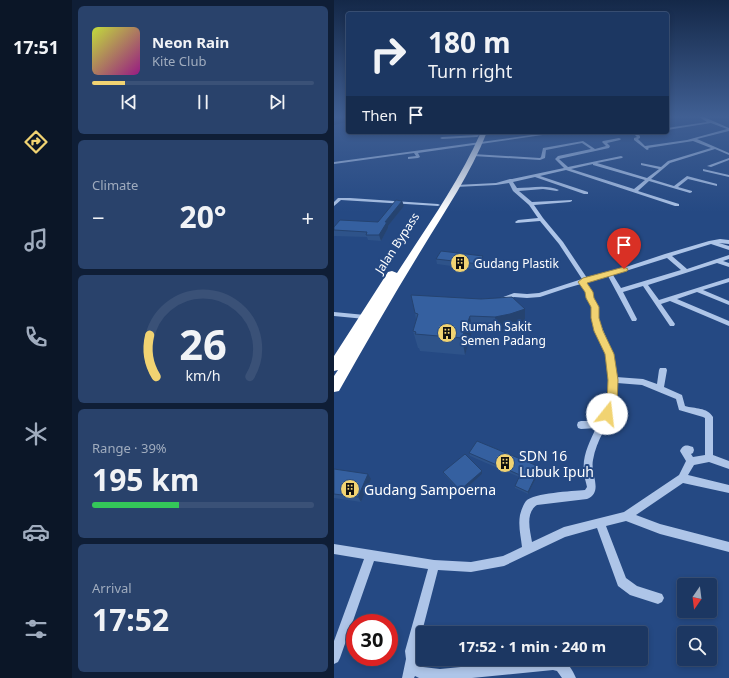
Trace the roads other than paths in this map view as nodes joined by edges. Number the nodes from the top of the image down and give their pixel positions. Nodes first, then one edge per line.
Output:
1 (432, 149) edge
2 (471, 149) edge
3 (475, 149) edge
4 (544, 149) edge
5 (600, 149) edge
6 (713, 149) edge
7 (716, 149) edge
8 (594, 150) joint
9 (416, 152) junction
10 (679, 152) dead end
11 (729, 154) edge
12 (473, 155) junction
13 (686, 156) junction
14 (621, 157) dead end
15 (409, 158) dead end
16 (729, 159) edge
17 (334, 163) edge
18 (593, 163) junction
19 (643, 164) dead end
20 (709, 166) dead end
21 (566, 168) junction
22 (662, 168) junction
23 (704, 170) dead end
24 (692, 173) dead end
25 (536, 176) junction
26 (729, 176) edge
27 (687, 177) junction
28 (647, 179) junction
29 (510, 180) junction
30 (715, 185) dead end
31 (456, 186) junction
32 (674, 188) junction
33 (515, 190) junction
34 (557, 190) dead end
35 (634, 191) junction
36 (690, 192) dead end
37 (586, 193) dead end
38 (570, 201) dead end
39 (438, 204) junction
40 (531, 204) junction
41 (334, 205) edge
42 (677, 205) dead end
43 (541, 219) junction
44 (518, 222) dead end
45 (712, 242) junction
46 (729, 242) edge
47 (729, 248) edge
48 (667, 256) junction
49 (729, 257) edge
50 (718, 261) junction
51 (729, 266) edge
52 (686, 271) junction
53 (610, 274) junction
54 (584, 281) junction
55 (728, 281) edge
56 (644, 284) junction
57 (697, 290) junction
58 (619, 291) junction
59 (671, 299) junction
60 (494, 302) edge
61 (657, 303) junction
62 (729, 303) edge
63 (371, 313) junction
64 (334, 314) edge
65 (634, 319) dead end
66 (672, 324) dead end
67 (729, 324) edge
68 (334, 366) edge
69 (663, 370) dead end
70 (613, 380) junction
71 (334, 387) edge
72 (660, 389) junction
73 (602, 424) junction
74 (580, 425) dead end
75 (690, 450) dead end
76 (709, 458) junction
77 (691, 461) junction
78 (729, 465) edge
79 (682, 478) junction
80 (729, 489) edge
81 (626, 516) junction
82 (600, 524) junction
83 (729, 547) edge
84 (334, 549) edge
85 (528, 549) junction
86 (370, 556) junction
87 (434, 565) junction
88 (658, 598) dead end
89 (334, 658) edge
90 (411, 661) junction
91 (482, 675) edge
92 (408, 678) edge
93 (570, 678) edge

1 - 9 street
2 - 39 highway, Jalan Bypass
3 - 12 highway
4 - 12 street
5 - 8 street
6 - 13 street
7 - 11 street
8 - 21 street
9 - 15 street
9 - 17 street
10 - 13 street
12 - 31 highway
13 - 22 street
14 - 18 street
16 - 20 street
18 - 21 street
18 - 28 street
19 - 22 street
21 - 25 street
21 - 35 street
22 - 28 street
23 - 26 street
24 - 27 street
25 - 29 street
25 - 37 street
27 - 30 street
27 - 32 street
28 - 32 street
28 - 35 street
29 - 31 street
29 - 33 street
31 - 63 highway
32 - 36 street
33 - 34 street
33 - 40 street
35 - 42 street
38 - 40 street
39 - 41 street
39 - 63 highway, Jalan Bypass
40 - 43 street
43 - 44 street
43 - 54 street
45 - 46 street
45 - 47 street
45 - 48 street
48 - 52 street
48 - 53 street
49 - 50 street
50 - 51 street
50 - 52 street
52 - 56 street
53 - 54 street
53 - 58 street
54 - 60 street
54 - 70 street
55 - 57 street
56 - 58 street
56 - 61 street
57 - 59 street
57 - 62 street
58 - 65 street
59 - 61 street
59 - 67 street
61 - 66 street
63 - 64 street
63 - 68 highway, Jalan Bypass
63 - 71 highway
69 - 72 street
70 - 72 street
70 - 73 street
72 - 76 street
73 - 74 street
73 - 85 street
75 - 77 street
76 - 77 street
76 - 78 street
77 - 79 street
79 - 80 street
79 - 81 street
81 - 82 street
81 - 83 street
82 - 85 street
82 - 88 street
84 - 86 street
85 - 87 street
86 - 87 street
86 - 89 street
87 - 90 street
90 - 91 street
90 - 92 street
91 - 93 street

